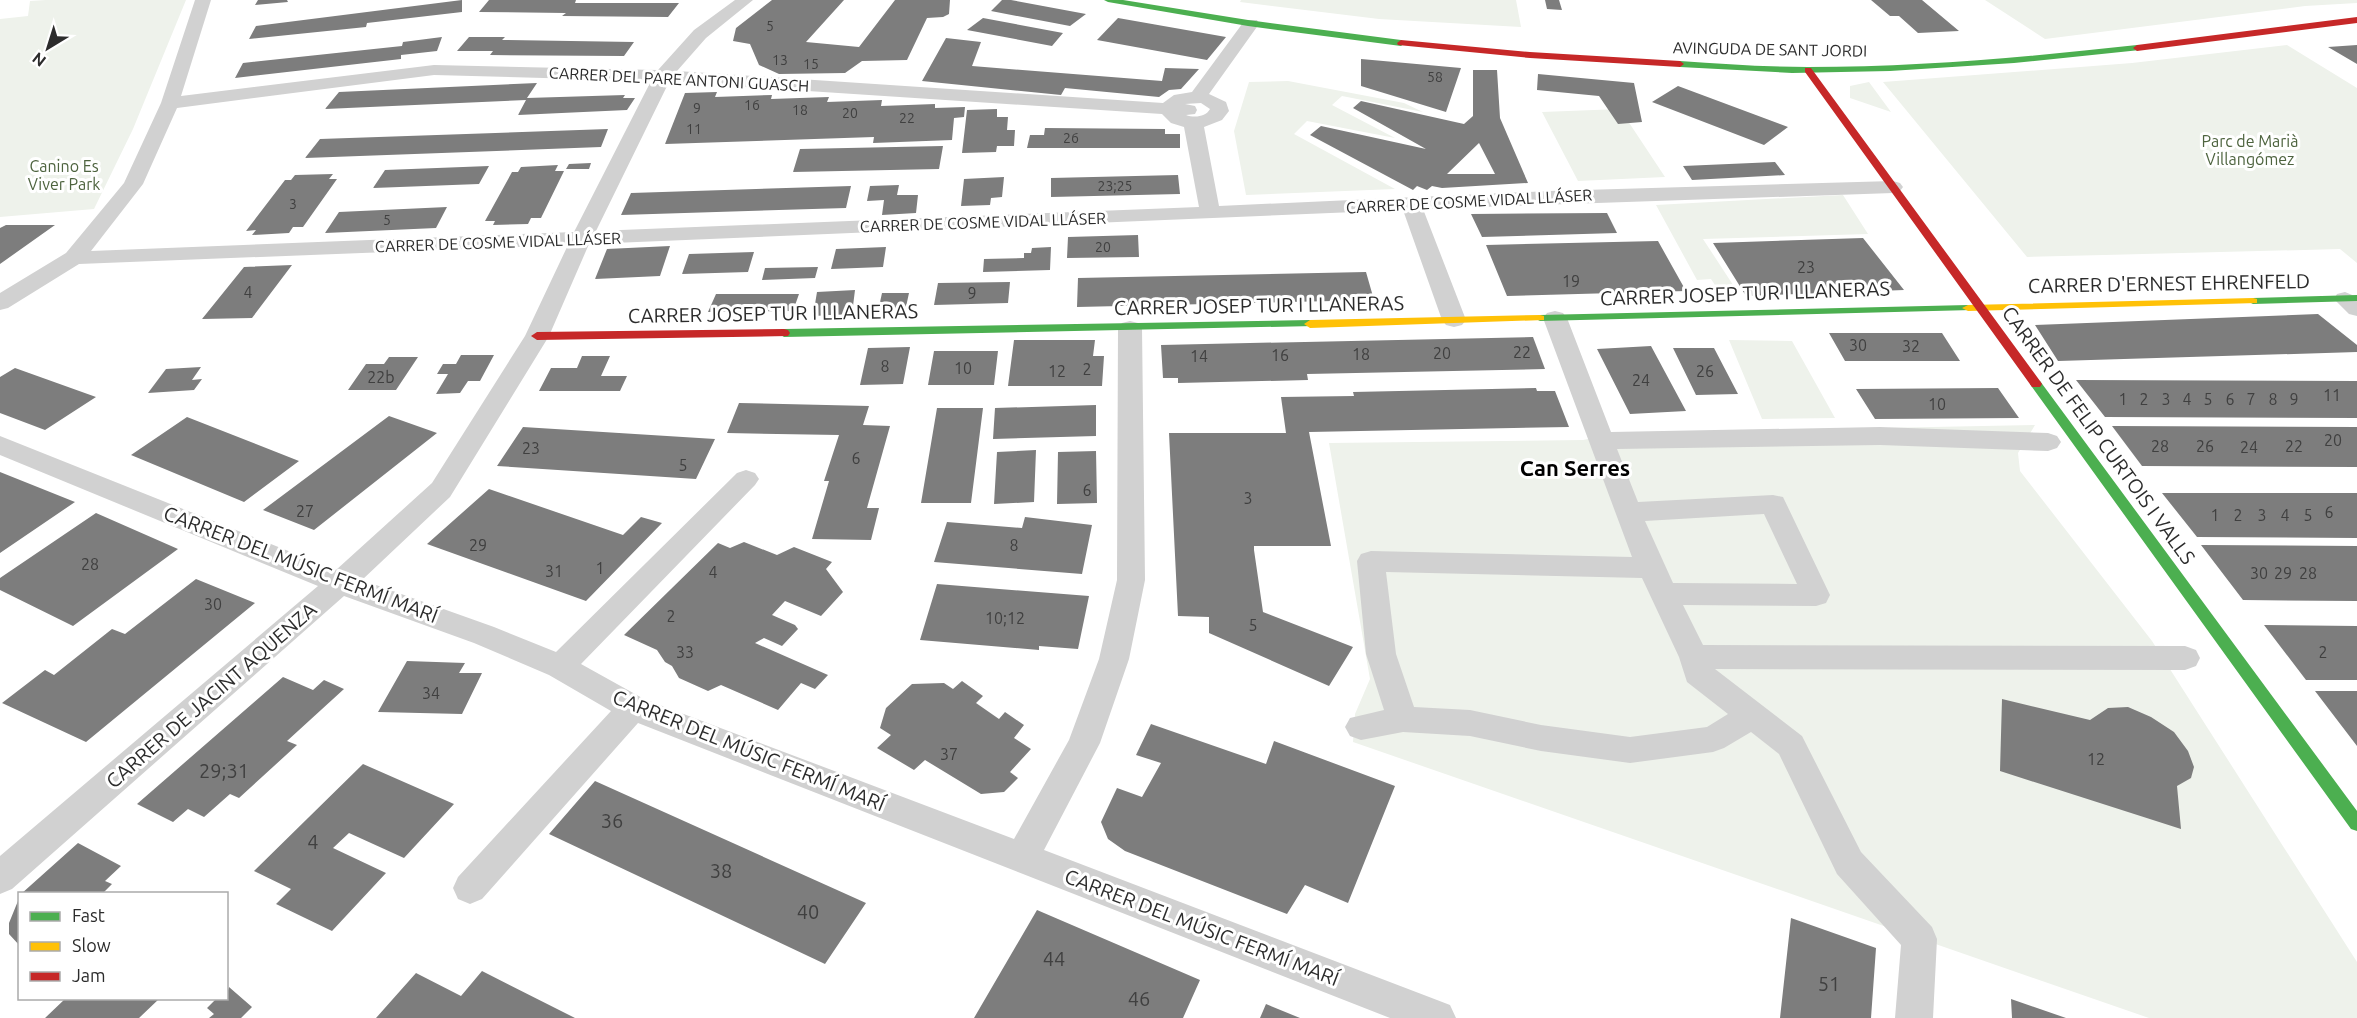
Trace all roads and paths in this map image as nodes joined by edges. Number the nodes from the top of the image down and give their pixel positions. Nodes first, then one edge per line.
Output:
1 (203, 0) edge
2 (745, 0) edge
3 (1108, 0) edge
4 (1179, 0) edge
5 (1219, 18) junction
6 (2357, 20) edge
7 (1251, 24) junction
8 (1808, 70) junction
9 (663, 76) junction
10 (170, 103) junction
11 (1168, 109) junction
12 (1193, 110) junction
13 (1893, 187) junction
14 (1411, 204) junction
15 (1210, 213) junction
16 (581, 239) junction
17 (74, 258) junction
18 (2353, 302) edge
19 (0, 303) edge
20 (1982, 309) junction
21 (1555, 318) junction
22 (1454, 320) junction
23 (1130, 328) junction
24 (537, 336) junction
25 (1601, 441) junction
26 (2048, 442) dead end
27 (0, 445) edge
28 (746, 479) dead end
29 (1628, 512) junction
30 (1652, 568) junction
31 (340, 583) junction
32 (1664, 594) junction
33 (1694, 657) junction
34 (2185, 658) dead end
35 (560, 667) junction
36 (633, 708) junction
37 (1753, 716) junction
38 (1403, 719) junction
39 (1361, 727) dead end
40 (2345, 792) edge
41 (2357, 824) edge
42 (1023, 858) junction
43 (0, 878) edge
44 (470, 888) dead end
45 (1437, 1018) edge
46 (1914, 1018) edge

1 - 10 street
2 - 9 street, CARRER DE JACINT AQUENZA
3 - 5 street, AVINGUDA DE SANT JORDI
4 - 5 street, AVINGUDA DE SANT JORDI
5 - 7 street, AVINGUDA DE SANT JORDI
6 - 8 street, AVINGUDA DE SANT JORDI
7 - 8 street, AVINGUDA DE SANT JORDI
7 - 12 street
8 - 13 street, CARRER DE FELIP CURTOIS I VALLS
9 - 10 street, CARRER DEL PARE ANTONI GUASCH
9 - 11 street, CARRER DEL PARE ANTONI GUASCH
9 - 16 street, CARRER DE JACINT AQUENZA
10 - 17 street
11 - 12 street
11 - 12 street
12 - 15 street
13 - 14 street, CARRER DE COSME VIDAL LLÁSER
13 - 20 street, CARRER DE FELIP CURTOIS I VALLS
14 - 15 street, CARRER DE COSME VIDAL LLÁSER
14 - 22 street
15 - 16 street, CARRER DE COSME VIDAL LLÁSER
16 - 17 street, CARRER DE COSME VIDAL LLÁSER
16 - 24 street, CARRER DE JACINT AQUENZA
17 - 19 street
18 - 20 street, CARRER D'ERNEST EHRENFELD
20 - 21 street, CARRER JOSEP TUR I LLANERAS
20 - 40 street, CARRER DE FELIP CURTOIS I VALLS
21 - 22 street, CARRER JOSEP TUR I LLANERAS
21 - 25 street
22 - 23 street, CARRER JOSEP TUR I LLANERAS
23 - 24 street, CARRER JOSEP TUR I LLANERAS
23 - 42 street
24 - 31 street, CARRER DE JACINT AQUENZA
25 - 26 street
25 - 29 street
27 - 31 street, CARRER DEL MÚSIC FERMÍ MARÍ
28 - 35 street
29 - 30 street
29 - 32 street
30 - 32 street
30 - 38 street
31 - 35 street, CARRER DEL MÚSIC FERMÍ MARÍ
31 - 43 street, CARRER DE JACINT AQUENZA
32 - 33 street
33 - 34 street
33 - 37 street
35 - 36 street, CARRER DEL MÚSIC FERMÍ MARÍ
36 - 42 street, CARRER DEL MÚSIC FERMÍ MARÍ
36 - 44 street
37 - 38 street
37 - 46 street
38 - 39 street
40 - 41 street, CARRER DE FELIP CURTOIS I VALLS
42 - 45 street, CARRER DEL MÚSIC FERMÍ MARÍ

